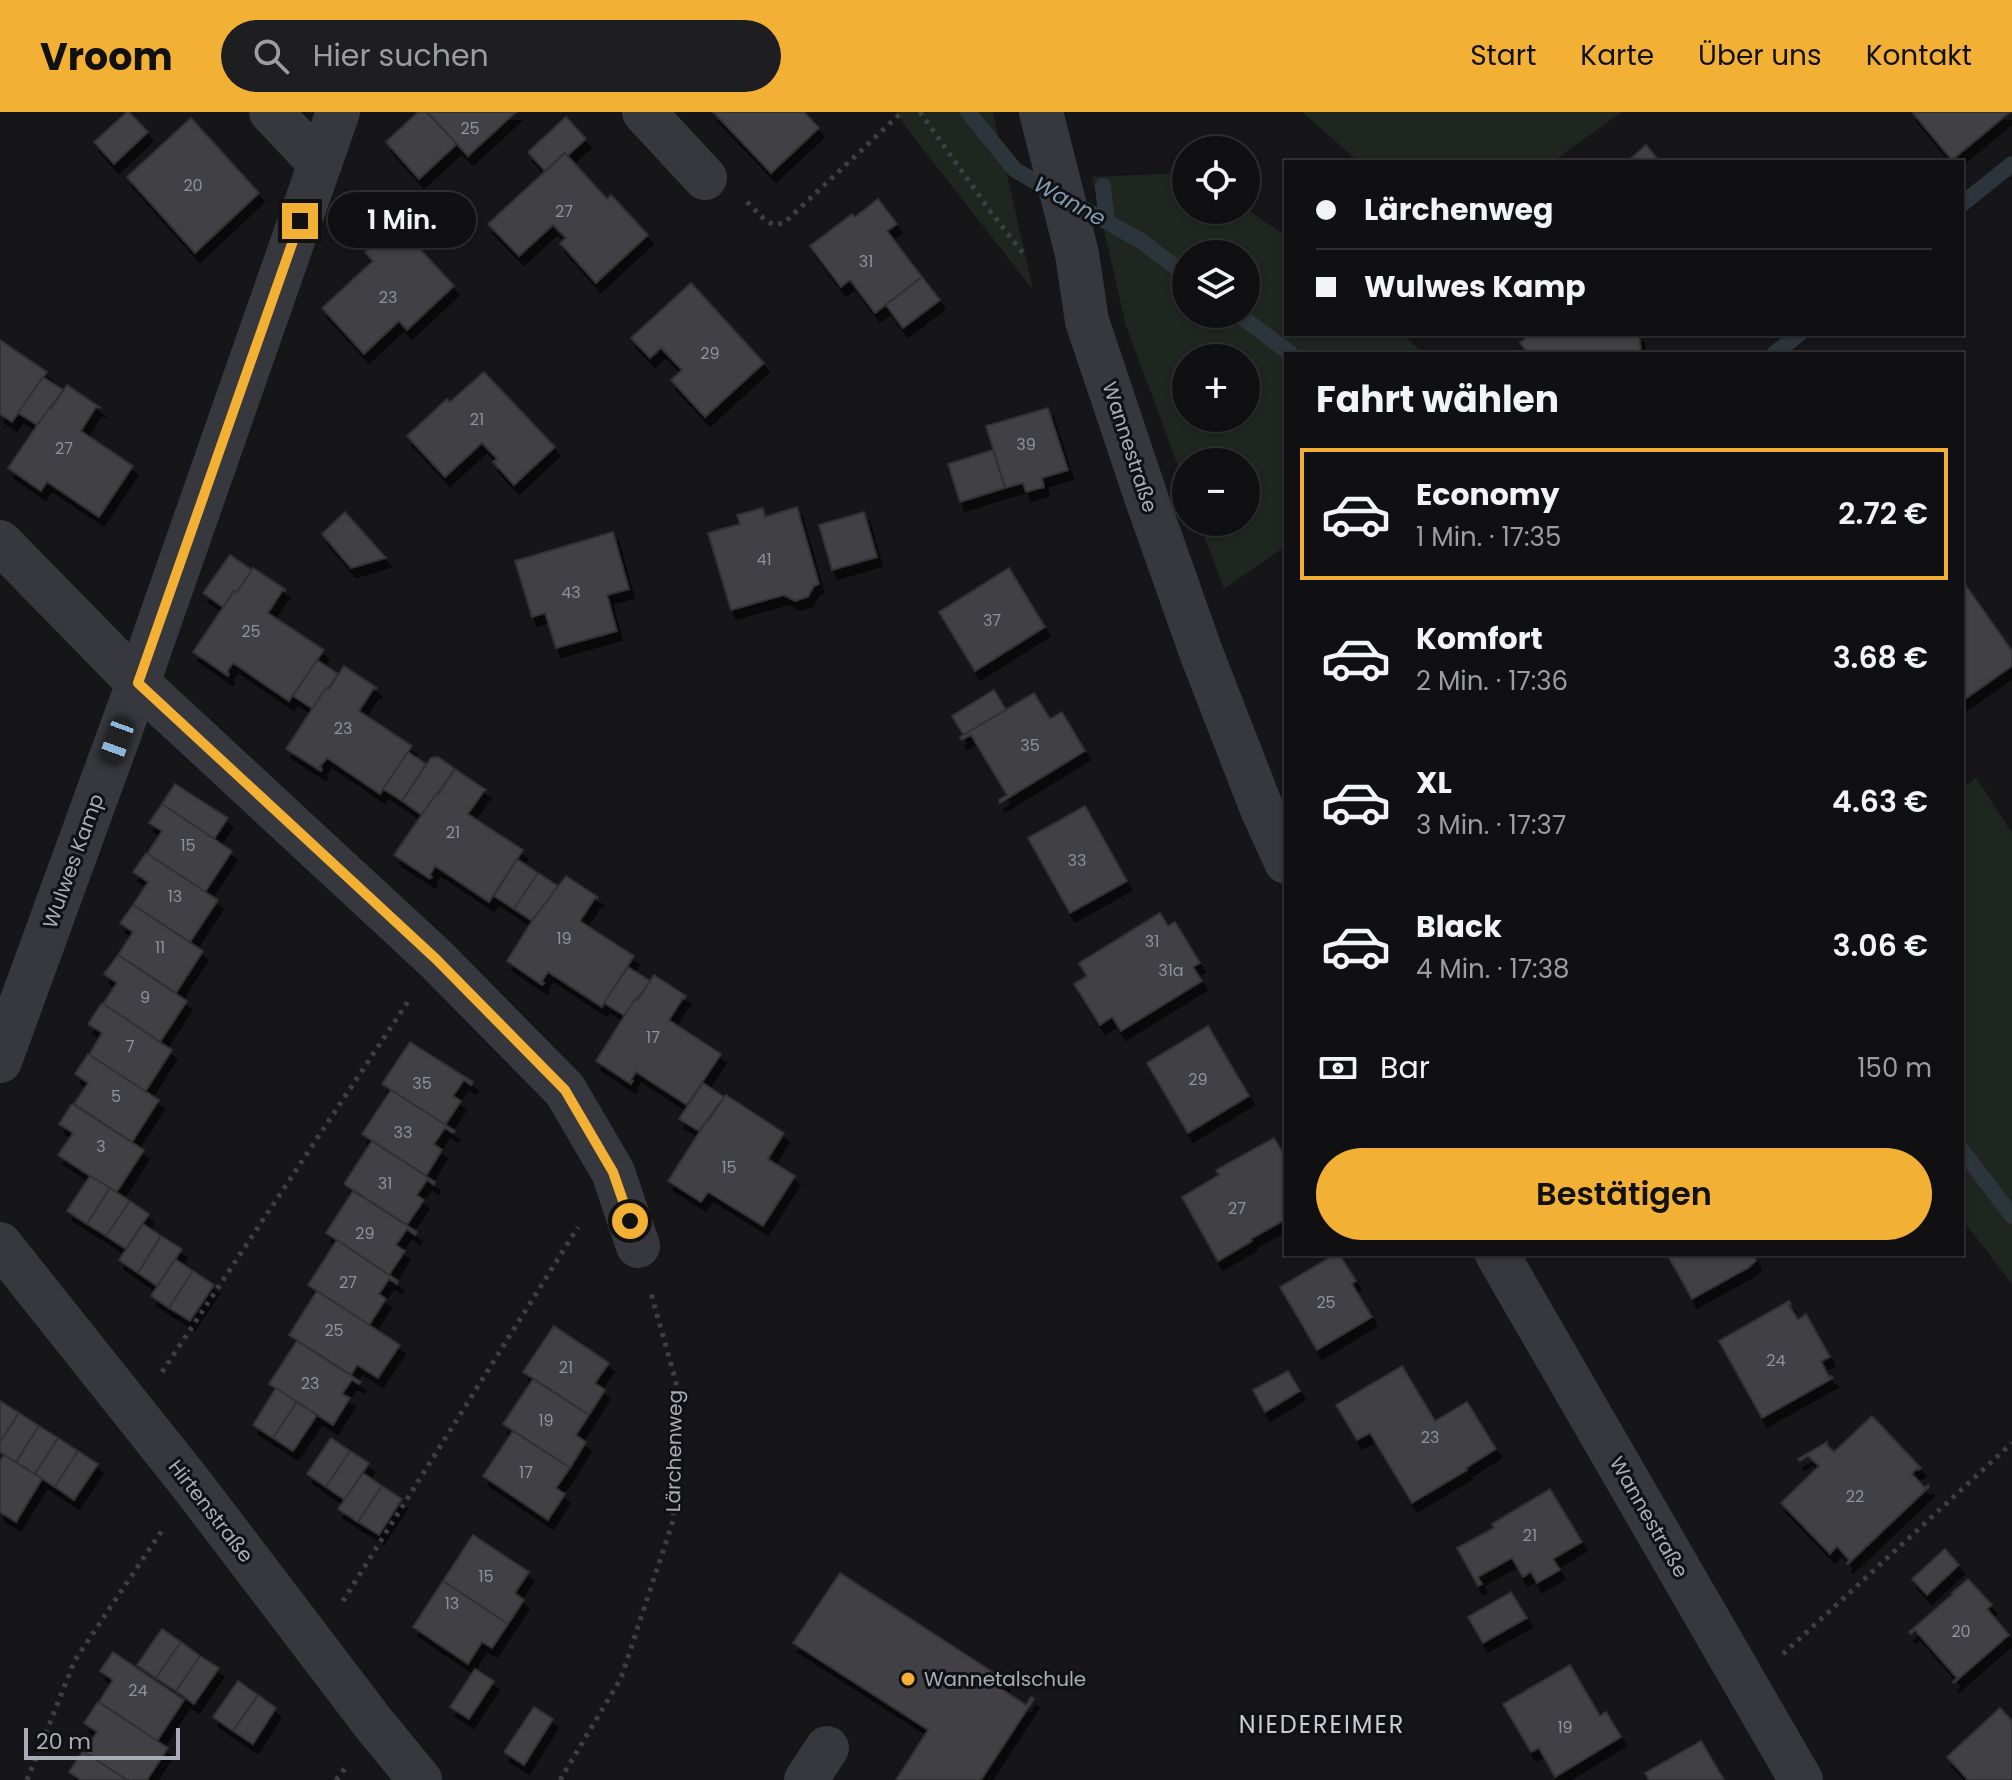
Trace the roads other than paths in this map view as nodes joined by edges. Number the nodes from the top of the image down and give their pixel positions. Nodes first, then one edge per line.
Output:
1 (271, 112) edge
2 (338, 112) edge
3 (644, 112) edge
4 (1044, 124) edge
5 (320, 164) junction
6 (705, 178) road end
7 (0, 542) edge
8 (138, 683) junction
9 (1284, 858) edge
10 (0, 1061) edge
11 (0, 1244) edge
12 (638, 1246) road end
13 (1498, 1256) edge
14 (420, 1780) edge
15 (1801, 1780) edge

1 - 5 street
2 - 5 street, Wulwes Kamp
3 - 6 street
4 - 9 street, Wannestraße
5 - 8 street, Wulwes Kamp
7 - 8 street
8 - 10 street, Wulwes Kamp
8 - 12 street
11 - 14 street, Hirtenstraße
13 - 15 street, Wannestraße

